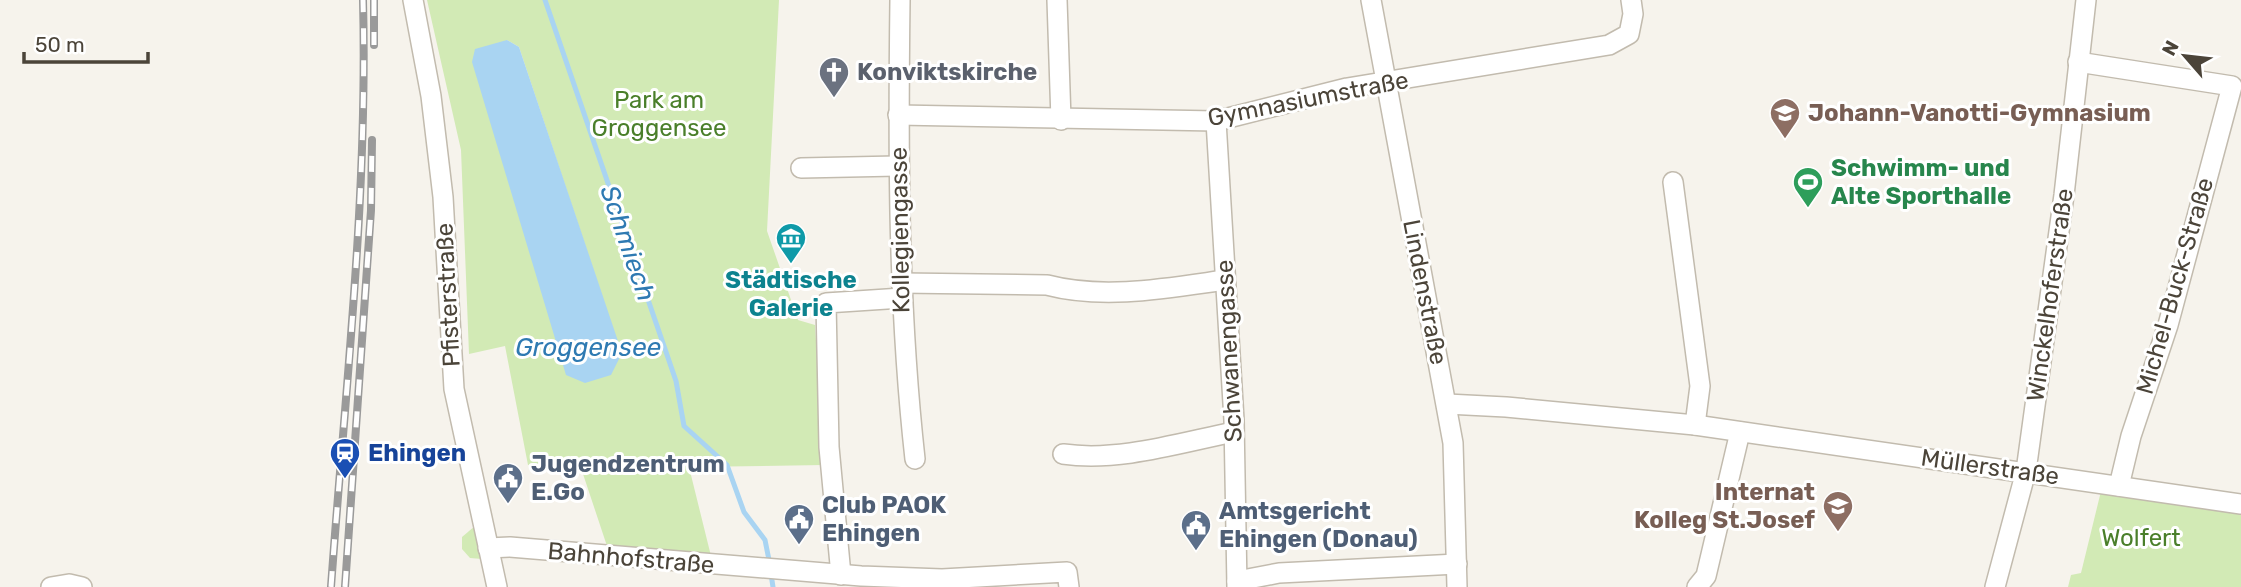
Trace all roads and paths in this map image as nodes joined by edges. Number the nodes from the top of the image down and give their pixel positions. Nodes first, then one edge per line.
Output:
1 (413, 0) edge
2 (900, 0) edge
3 (1058, 0) edge
4 (1371, 0) edge
5 (1632, 0) edge
6 (2086, 0) edge
7 (2078, 62) junction
8 (1385, 83) junction
9 (2236, 87) edge
10 (898, 115) junction
11 (1061, 120) junction
12 (1216, 121) junction
13 (897, 166) junction
14 (801, 168) dead end
15 (1673, 182) dead end
16 (1225, 281) junction
17 (901, 291) junction
18 (1447, 404) junction
19 (1695, 425) junction
20 (1234, 432) junction
21 (1740, 432) junction
22 (1063, 454) dead end
23 (915, 459) dead end
24 (2026, 471) junction
25 (2119, 486) junction
26 (2241, 504) edge
27 (488, 548) junction
28 (1457, 564) junction
29 (841, 575) junction
30 (1068, 579) edge
31 (960, 582) edge
32 (1704, 583) edge
33 (1237, 584) edge
34 (51, 587) edge
35 (82, 587) edge
36 (497, 587) edge
37 (1457, 587) edge
38 (1995, 587) edge

1 - 27 street, Pfisterstraße
2 - 10 street, Kollegiengasse
3 - 11 street
4 - 8 street, Lindenstraße
5 - 8 street, Gymnasiumstraße
6 - 7 street, Winckelhoferstraße
7 - 9 street, Michel-Buck-Straße
7 - 24 street, Winckelhoferstraße
8 - 12 street, Gymnasiumstraße
8 - 18 street, Lindenstraße
9 - 25 street, Michel-Buck-Straße
10 - 11 street, Gymnasiumstraße
10 - 13 street, Kollegiengasse
11 - 12 street, Gymnasiumstraße
12 - 16 street, Schwanengasse
13 - 14 street
13 - 17 street, Kollegiengasse
15 - 19 street
16 - 17 street
16 - 20 street, Schwanengasse
17 - 23 street, Kollegiengasse
17 - 29 street
18 - 19 street, Müllerstraße
18 - 28 street, Lindenstraße
19 - 21 street, Müllerstraße
20 - 22 street
20 - 33 street, Schwanengasse
21 - 24 street, Müllerstraße
21 - 32 street
24 - 25 street, Müllerstraße
24 - 38 street, Winckelhoferstraße
25 - 26 street, Müllerstraße
27 - 29 street, Bahnhofstraße
27 - 36 street, Pfisterstraße
28 - 33 street
28 - 37 street, Lindenstraße
29 - 31 street, Bahnhofstraße
30 - 31 street, Bahnhofstraße
34 - 35 street

